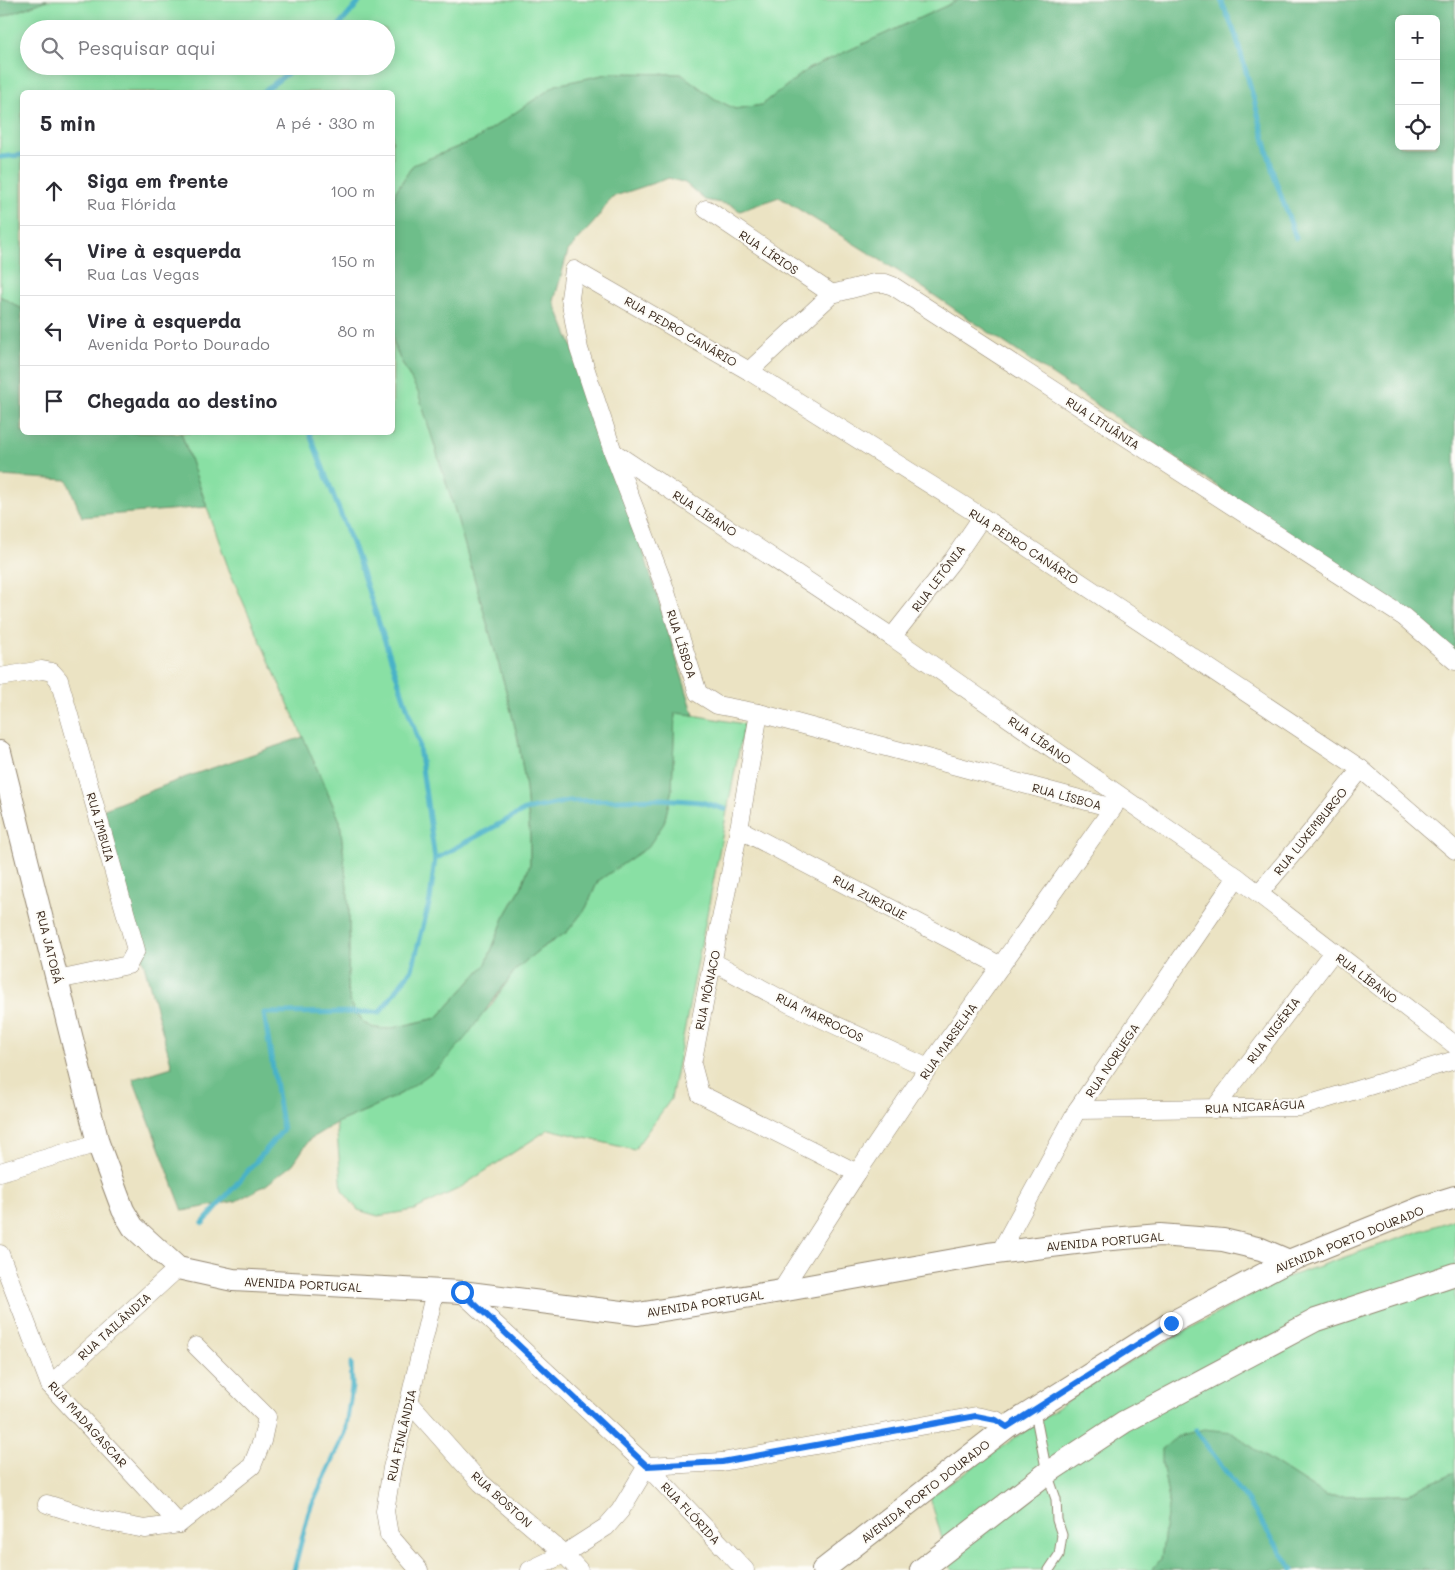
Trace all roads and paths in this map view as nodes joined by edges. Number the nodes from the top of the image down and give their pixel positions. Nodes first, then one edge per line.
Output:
1 (706, 209) dead end
2 (574, 270) joint
3 (832, 294) junction
4 (749, 371) junction
5 (613, 452) junction
6 (982, 517) junction
7 (892, 638) junction
8 (1455, 661) edge
9 (0, 677) edge
10 (759, 713) junction
11 (0, 752) edge
12 (1362, 769) junction
13 (1116, 802) junction
14 (739, 829) junction
15 (1455, 850) edge
16 (1237, 876) junction
17 (1259, 893) junction
18 (1333, 952) junction
19 (713, 962) junction
20 (1001, 966) junction
21 (58, 980) junction
22 (1455, 1046) edge
23 (1455, 1060) edge
24 (928, 1068) junction
25 (1214, 1109) junction
26 (1077, 1110) junction
27 (98, 1143) junction
28 (0, 1172) edge
29 (857, 1173) junction
30 (1455, 1197) edge
31 (1000, 1252) junction
32 (0, 1254) edge
33 (1289, 1261) junction
34 (178, 1268) junction
35 (1455, 1274) edge
36 (435, 1291) junction
37 (781, 1291) junction
38 (462, 1292) junction
39 (196, 1346) dead end
40 (50, 1385) junction
41 (410, 1402) junction
42 (1034, 1410) junction
43 (1007, 1427) junction
44 (647, 1466) junction
45 (1047, 1473) junction
46 (47, 1504) dead end
47 (179, 1524) junction
48 (564, 1554) junction
49 (419, 1570) edge
50 (530, 1570) edge
51 (579, 1570) edge
52 (745, 1570) edge
53 (823, 1570) edge
54 (921, 1570) edge
55 (1049, 1570) edge

1 - 3 street, RUA LÍRIOS
2 - 4 street, RUA PEDRO CANÁRIO
2 - 5 street, RUA LÍSBOA
3 - 4 street, RUA LITUÂNIA
3 - 8 street, RUA LITUÂNIA
4 - 6 street, RUA PEDRO CANÁRIO
5 - 7 street, RUA LÍBANO
5 - 10 street, RUA LÍSBOA
6 - 7 street, RUA LETÔNIA
6 - 12 street, RUA PEDRO CANÁRIO
7 - 13 street, RUA LÍBANO
9 - 21 street, RUA IMBUIA
10 - 13 street, RUA LÍSBOA
10 - 14 street, RUA MÔNACO
11 - 21 street, RUA JATOBÁ
12 - 15 street, RUA PEDRO CANÁRIO
12 - 17 street, RUA LUXEMBURGO
13 - 16 street, RUA LÍBANO
13 - 20 street, RUA MARSELHA
14 - 19 street, RUA MÔNACO
14 - 20 street, RUA ZURIQUE
16 - 17 street, RUA LÍBANO
16 - 26 street, RUA NORUEGA
17 - 18 street, RUA LÍBANO
18 - 22 street, RUA LÍBANO
18 - 25 street, RUA NIGÉRIA
19 - 24 street, RUA MARROCOS
19 - 29 street, RUA MÔNACO
20 - 24 street, RUA MARSELHA
21 - 27 street, RUA JATOBÁ
23 - 25 street, RUA NICARÁGUA
24 - 29 street, RUA MARSELHA
25 - 26 street, RUA NICARÁGUA
26 - 31 street, RUA NORUEGA
27 - 28 street
27 - 34 street
29 - 37 street, RUA MARSELHA
30 - 33 street, AVENIDA PORTO DOURADO
31 - 33 street, AVENIDA PORTUGAL
31 - 37 street, AVENIDA PORTUGAL
32 - 40 street, RUA MADAGASCAR
33 - 42 street, AVENIDA PORTO DOURADO
34 - 36 street, AVENIDA PORTUGAL
34 - 40 street, RUA TAILÂNDIA
35 - 45 street
36 - 38 street, AVENIDA PORTUGAL
36 - 41 street, RUA FINLÂNDIA
37 - 38 street, AVENIDA PORTUGAL
38 - 44 street, RUA FLÓRIDA
39 - 47 street
40 - 47 street, RUA MADAGASCAR
41 - 48 street, RUA BOSTON
41 - 49 street, RUA FINLÂNDIA
42 - 43 street, AVENIDA PORTO DOURADO
42 - 45 lane
43 - 44 street
43 - 53 street, AVENIDA PORTO DOURADO
44 - 48 street
44 - 52 street, RUA FLÓRIDA
45 - 54 street
45 - 55 lane
46 - 47 street
48 - 50 street
48 - 51 street, RUA BOSTON

